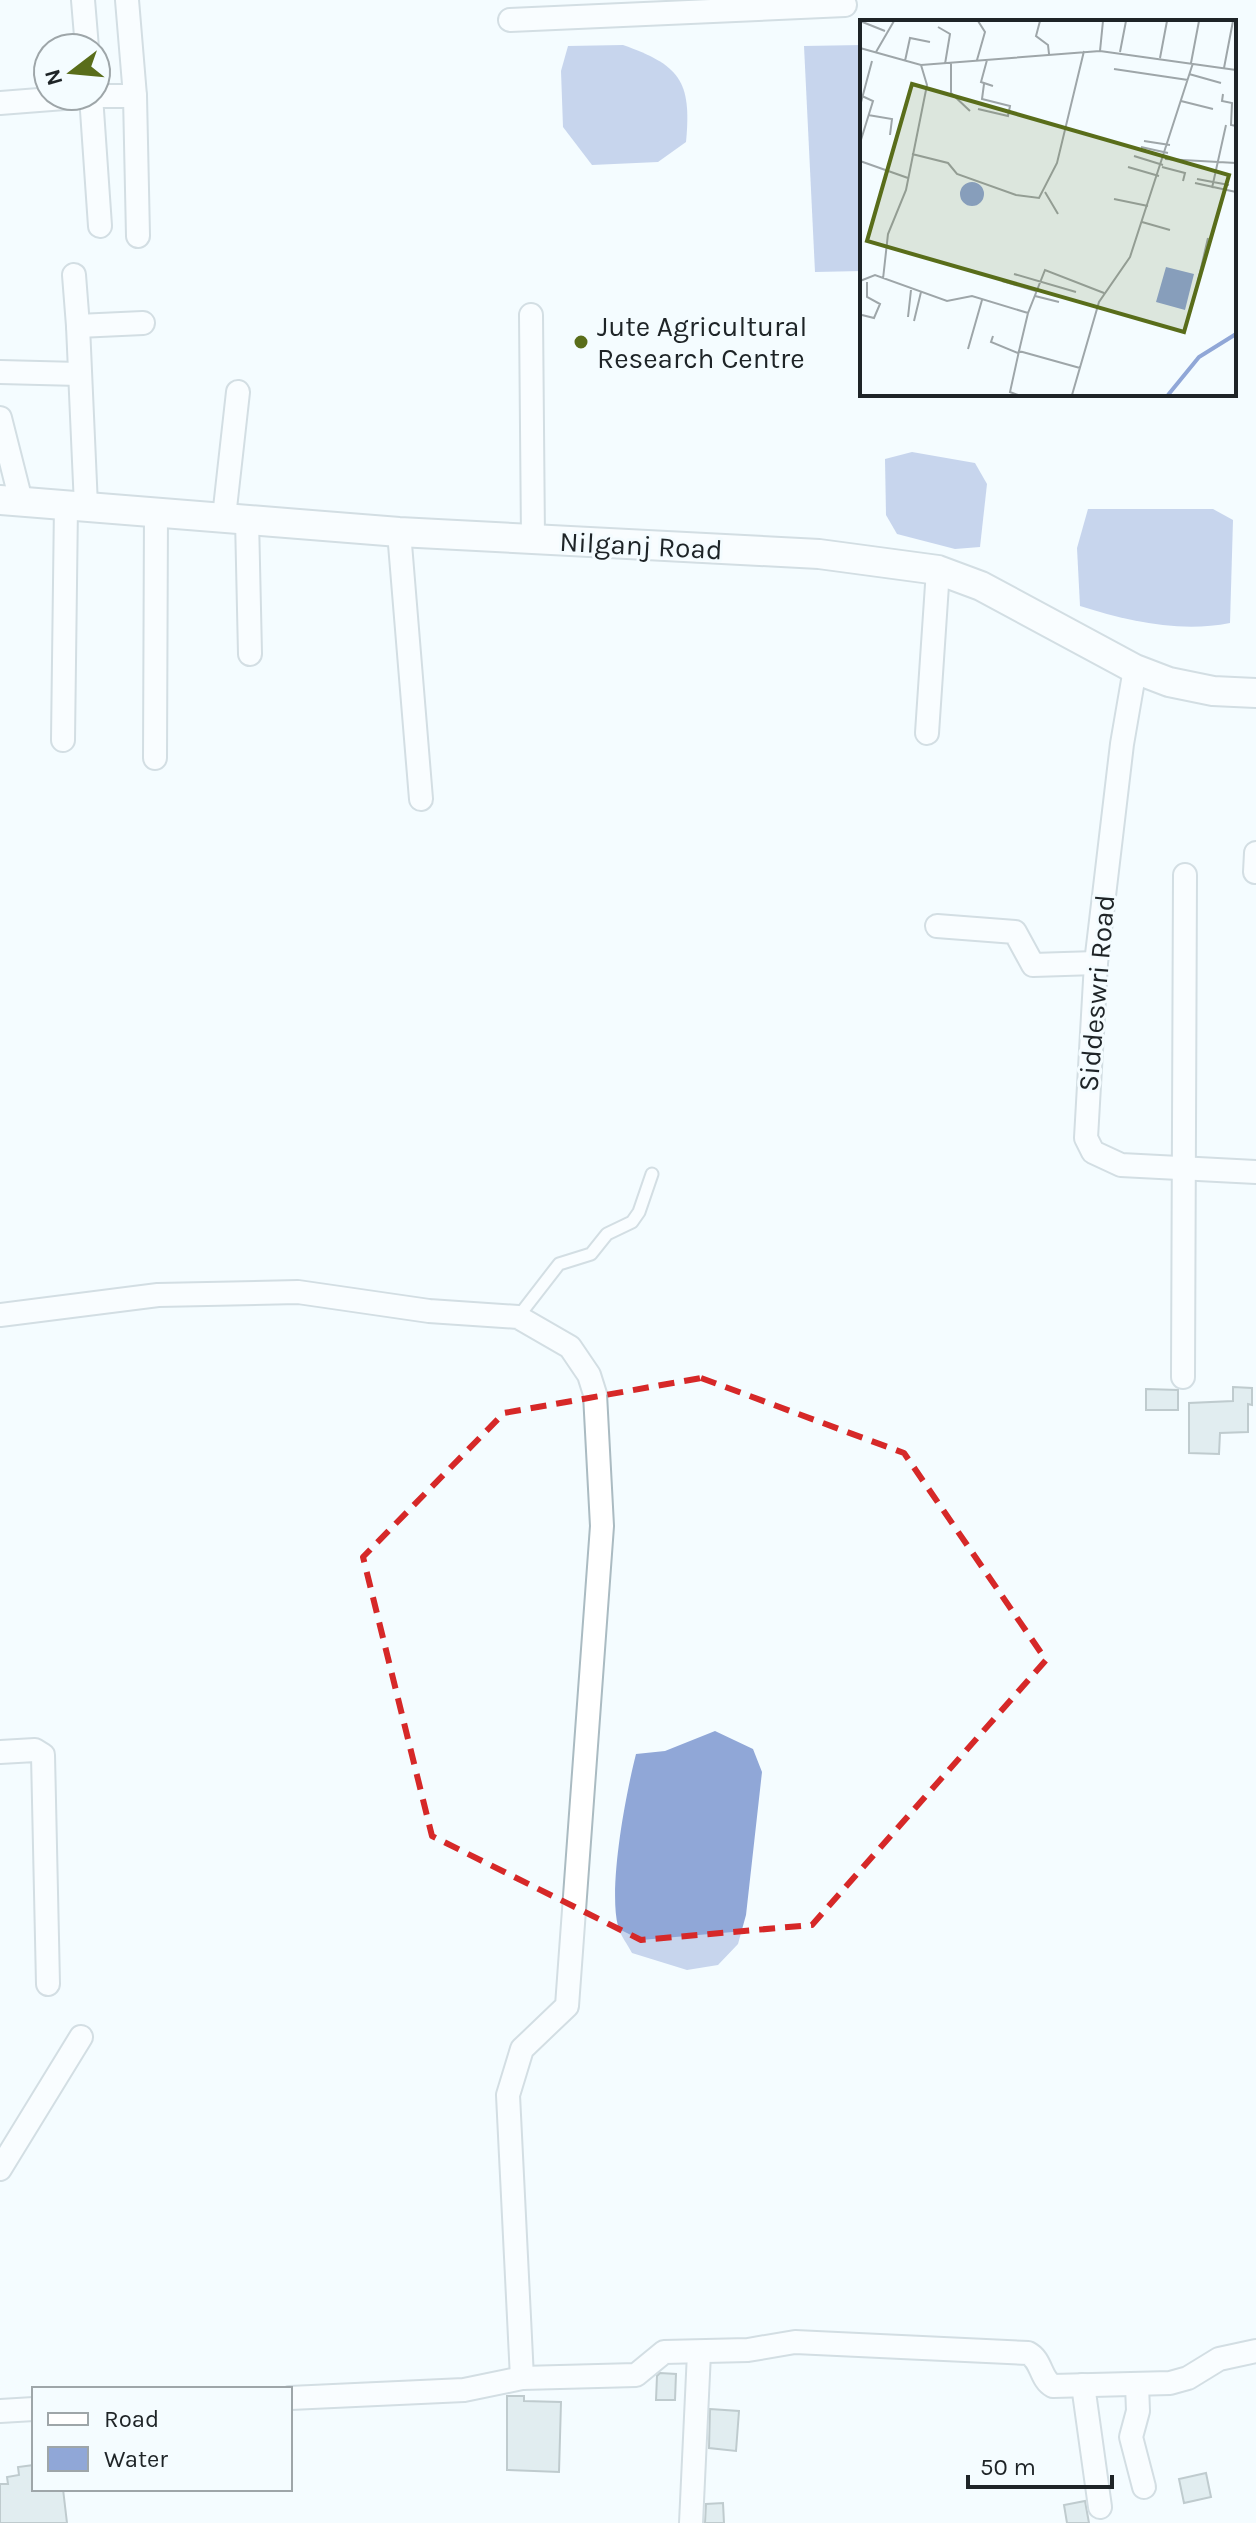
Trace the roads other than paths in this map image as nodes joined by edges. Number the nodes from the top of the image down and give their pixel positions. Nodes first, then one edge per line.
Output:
1 (83, 0) edge
2 (127, 0) edge
3 (845, 5) dead end
4 (510, 20) dead end
5 (86, 32) edge
6 (112, 96) edge
7 (135, 96) junction
8 (32, 101) edge
9 (0, 103) edge
10 (93, 112) edge
11 (100, 226) dead end
12 (138, 236) dead end
13 (74, 275) dead end
14 (531, 315) dead end
15 (143, 323) dead end
16 (78, 326) junction
17 (0, 372) edge
18 (79, 374) junction
19 (238, 392) dead end
20 (0, 418) edge
21 (10, 501) edge
22 (76, 506) junction
23 (156, 512) junction
24 (235, 518) junction
25 (399, 532) junction
26 (533, 539) junction
27 (938, 570) junction
28 (250, 654) dead end
29 (1135, 669) junction
30 (1256, 693) edge
31 (927, 733) dead end
32 (63, 740) dead end
33 (155, 758) dead end
34 (421, 799) dead end
35 (1185, 875) dead end
36 (937, 926) dead end
37 (1096, 963) junction
38 (1186, 1171) junction
39 (1256, 1172) edge
40 (652, 1174) dead end
41 (0, 1315) edge
42 (518, 1317) junction
43 (1183, 1377) dead end
44 (0, 1752) edge
45 (48, 1984) dead end
46 (81, 2037) dead end
47 (0, 2169) edge
48 (1256, 2351) edge
49 (699, 2353) junction
50 (522, 2378) junction
51 (1083, 2385) junction
52 (1137, 2385) junction
53 (292, 2398) edge
54 (32, 2409) edge
55 (0, 2411) edge
56 (1144, 2487) dead end
57 (1100, 2507) dead end
58 (691, 2523) edge

1 - 5 street
2 - 7 street
3 - 4 street
6 - 7 street
7 - 12 street
8 - 9 street
10 - 11 street
13 - 16 street
14 - 26 street
15 - 16 street
16 - 18 street
17 - 18 street
18 - 22 street
19 - 24 street
20 - 21 street
21 - 22 street, Nilganj Road
22 - 23 street, Nilganj Road
22 - 32 street
23 - 24 street, Nilganj Road
23 - 33 street
24 - 25 street, Nilganj Road
24 - 28 street
25 - 26 street, Nilganj Road
25 - 34 street
26 - 27 street, Nilganj Road
27 - 29 street, Nilganj Road
27 - 31 street
29 - 30 street, Nilganj Road
29 - 37 street, Siddeswri Road
35 - 38 street
36 - 37 street
37 - 38 street, Siddeswri Road
38 - 39 street, Siddeswri Road
38 - 43 street
40 - 42 lane
41 - 42 street
42 - 50 street
44 - 45 street
46 - 47 street
48 - 52 street
49 - 50 street
49 - 51 street
49 - 58 street
50 - 53 street
51 - 52 street
51 - 57 street
52 - 56 street
54 - 55 street

